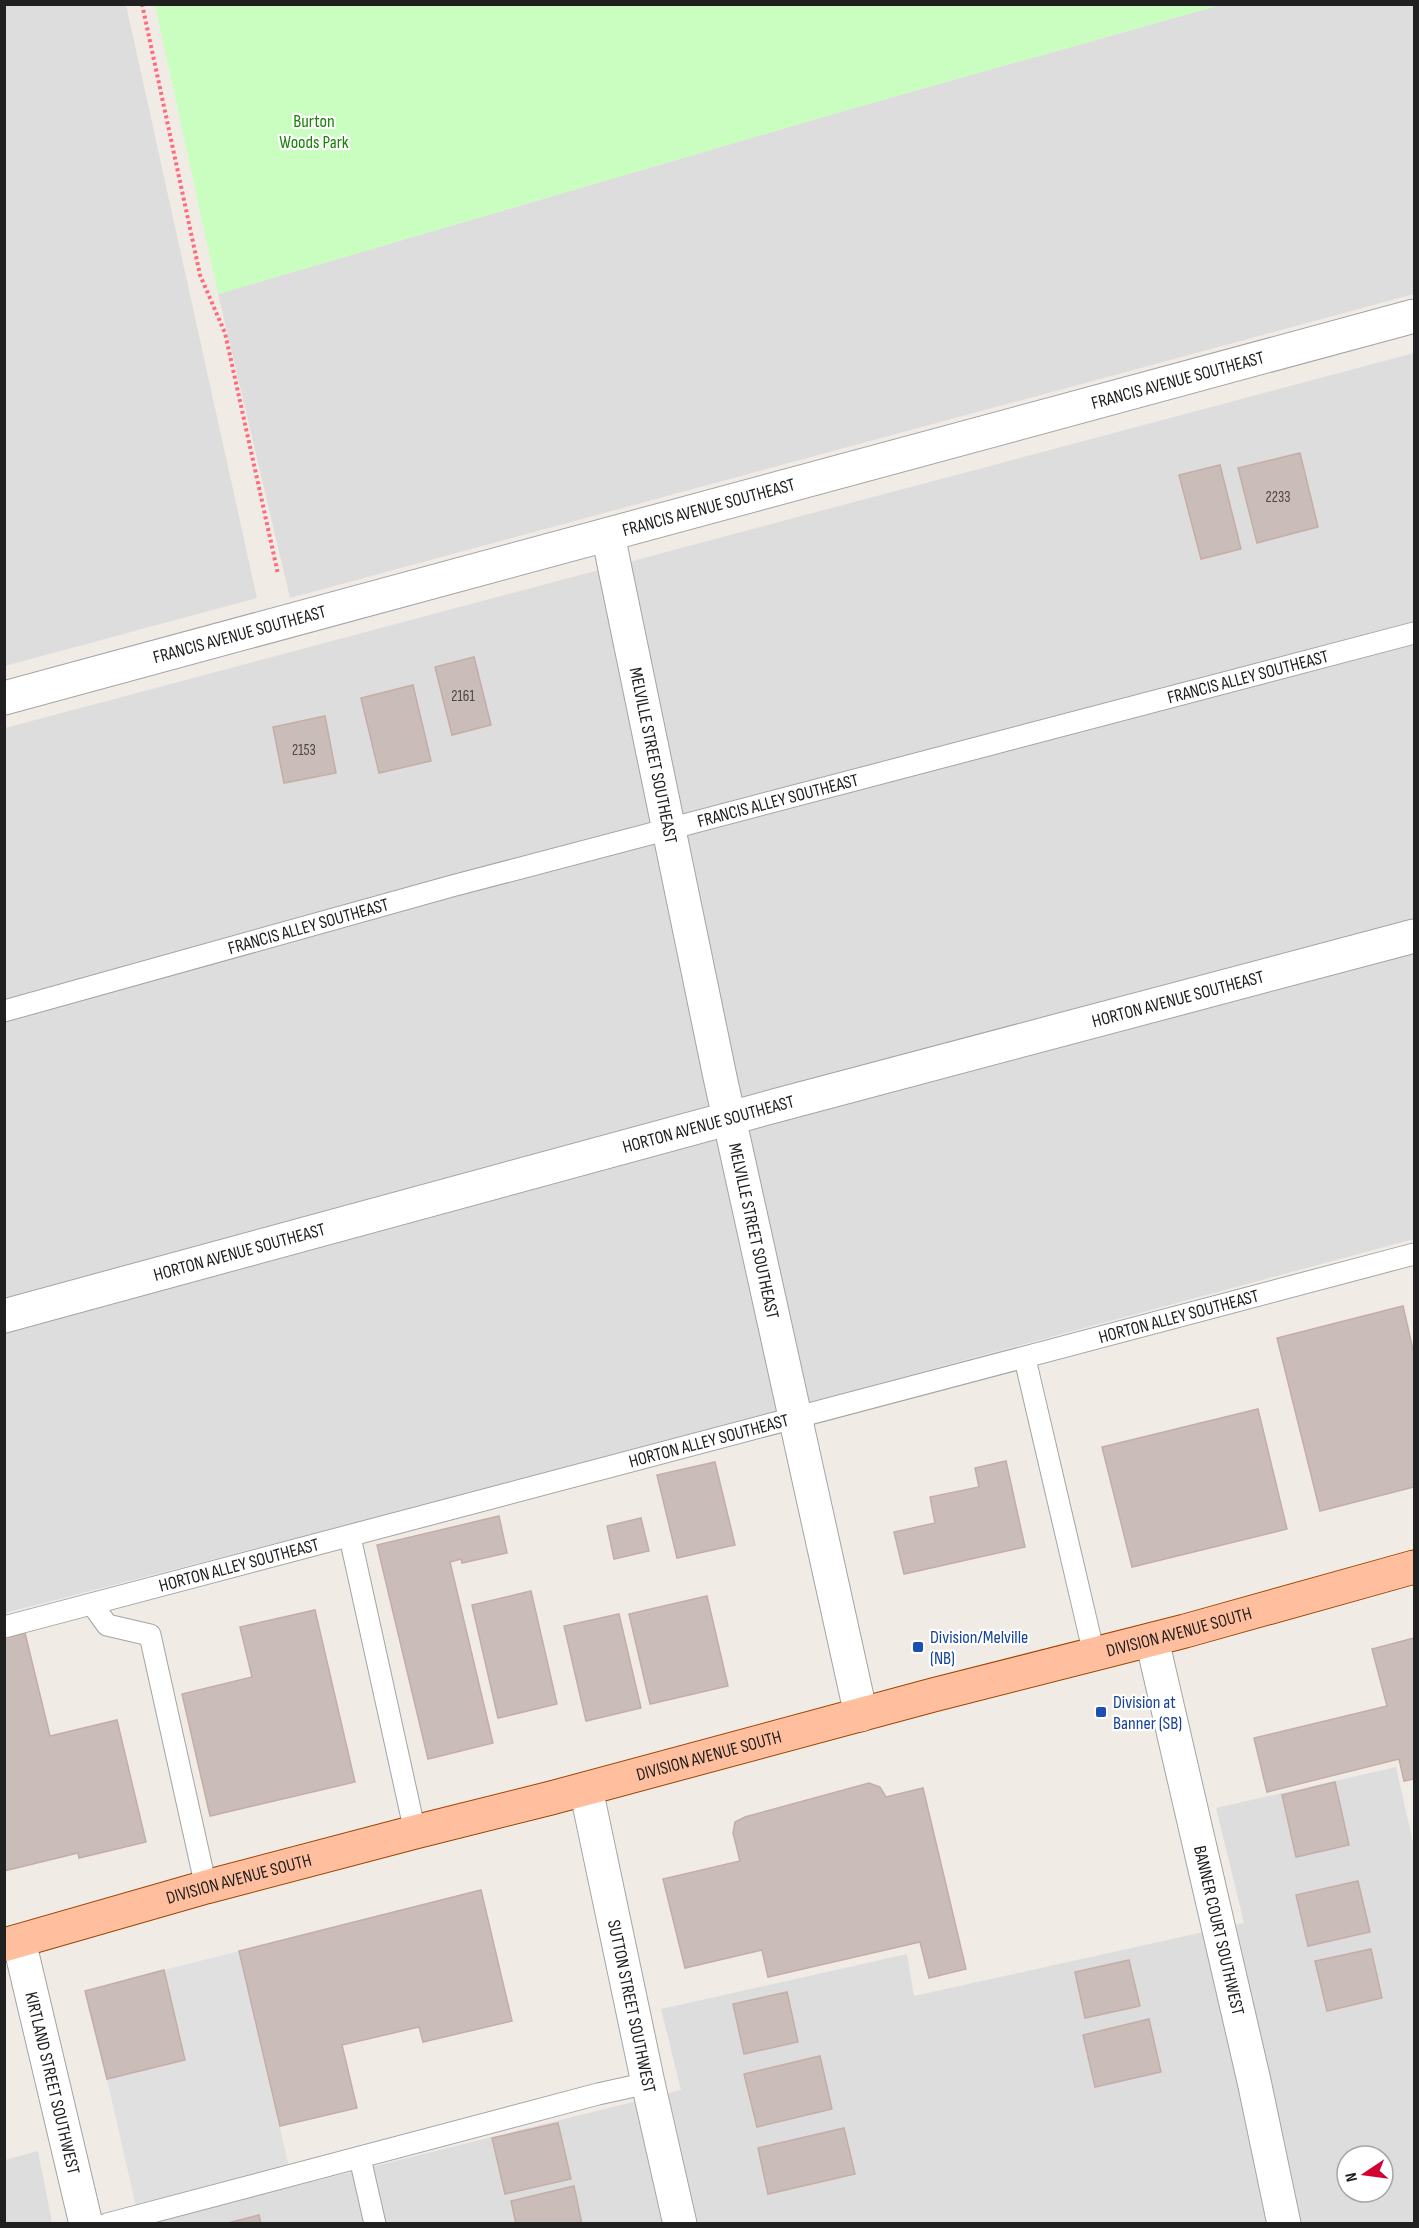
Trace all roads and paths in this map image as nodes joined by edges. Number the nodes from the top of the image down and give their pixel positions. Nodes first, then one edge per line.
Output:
1 (142, 4) edge
2 (1414, 316) edge
3 (608, 535) junction
4 (278, 574) dead end
5 (1414, 633) edge
6 (4, 698) edge
7 (669, 830) junction
8 (1414, 936) edge
9 (4, 1011) edge
10 (729, 1118) junction
11 (1414, 1254) edge
12 (4, 1316) edge
13 (1025, 1359) junction
14 (795, 1419) junction
15 (350, 1537) junction
16 (1414, 1568) edge
17 (92, 1604) junction
18 (4, 1627) edge
19 (1152, 1640) junction
20 (1094, 1654) junction
21 (861, 1715) junction
22 (586, 1789) junction
23 (415, 1832) junction
24 (206, 1887) junction
25 (12, 1943) edge
26 (648, 2083) junction
27 (360, 2158) junction
28 (86, 2223) edge
29 (107, 2223) edge
30 (375, 2223) edge
31 (680, 2223) edge
32 (1284, 2223) edge

1 - 4 path
2 - 3 street, FRANCIS AVENUE SOUTHEAST
3 - 6 street, FRANCIS AVENUE SOUTHEAST
3 - 7 street, MELVILLE STREET SOUTHEAST
5 - 7 lane, FRANCIS ALLEY SOUTHEAST
7 - 9 lane, FRANCIS ALLEY SOUTHEAST
7 - 10 street, MELVILLE STREET SOUTHEAST
8 - 10 street, HORTON AVENUE SOUTHEAST
10 - 12 street, HORTON AVENUE SOUTHEAST
10 - 14 street, MELVILLE STREET SOUTHEAST
11 - 13 lane, HORTON ALLEY SOUTHEAST
13 - 14 lane, HORTON ALLEY SOUTHEAST
13 - 20 lane
14 - 15 lane, HORTON ALLEY SOUTHEAST
14 - 21 street, MELVILLE STREET SOUTHEAST
15 - 17 lane, HORTON ALLEY SOUTHEAST
15 - 23 lane
16 - 19 main road, DIVISION AVENUE SOUTH
17 - 18 lane, HORTON ALLEY SOUTHEAST
17 - 24 lane
19 - 20 main road, DIVISION AVENUE SOUTH
19 - 32 street, BANNER COURT SOUTHWEST
20 - 21 main road, DIVISION AVENUE SOUTH
21 - 22 main road, DIVISION AVENUE SOUTH
22 - 23 main road, DIVISION AVENUE SOUTH
22 - 26 street, SUTTON STREET SOUTHWEST
23 - 24 main road, DIVISION AVENUE SOUTH
24 - 25 main road, DIVISION AVENUE SOUTH
25 - 28 street, KIRTLAND STREET SOUTHWEST
26 - 27 lane
26 - 31 street, SUTTON STREET SOUTHWEST
27 - 29 lane
27 - 30 lane

